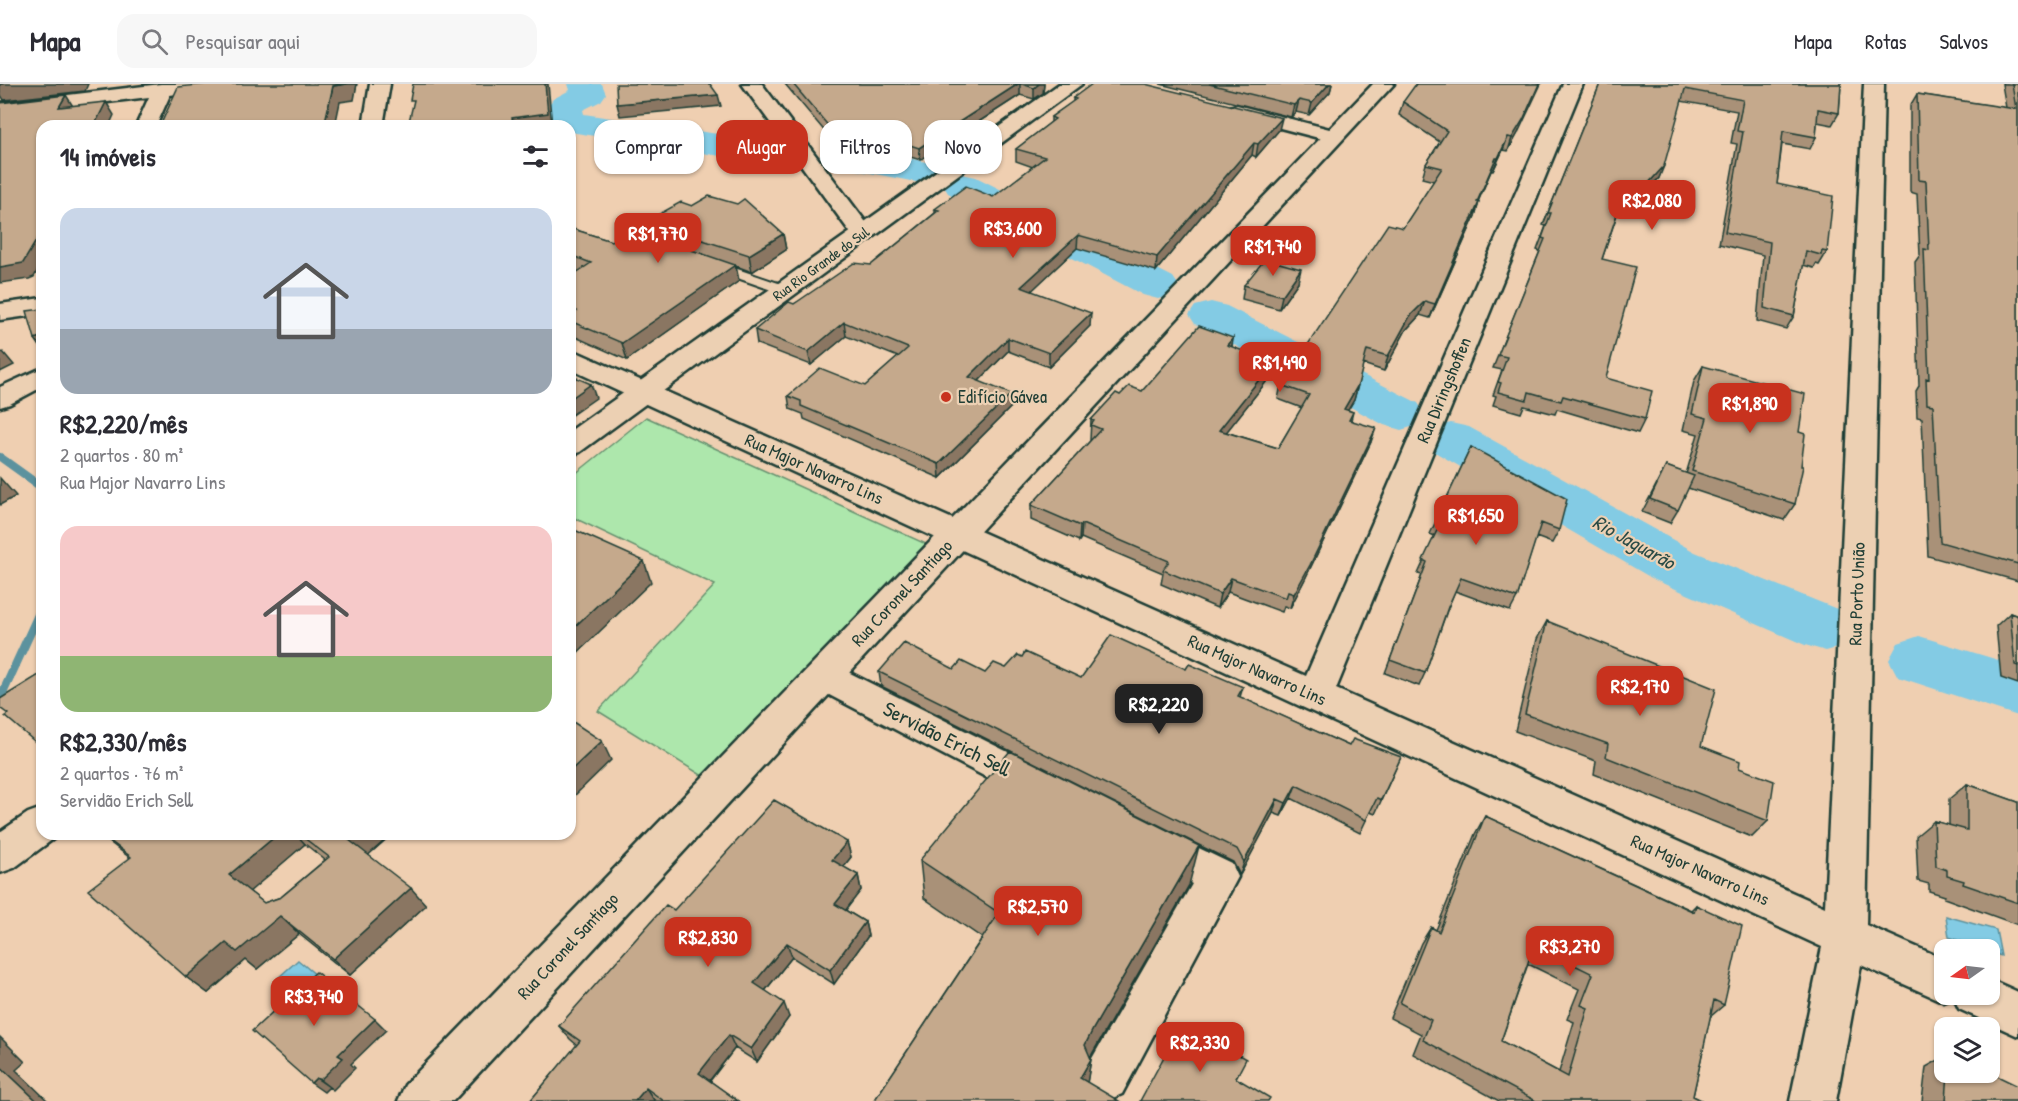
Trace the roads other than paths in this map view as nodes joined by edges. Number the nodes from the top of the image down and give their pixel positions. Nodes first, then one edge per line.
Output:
1 (211, 84) edge
2 (380, 84) edge
3 (752, 84) edge
4 (1071, 84) edge
5 (1384, 84) edge
6 (1573, 84) edge
7 (1874, 84) edge
8 (162, 90) junction
9 (1220, 107) edge
10 (0, 109) edge
11 (149, 120) edge
12 (374, 120) edge
13 (1334, 136) junction
14 (863, 234) junction
15 (706, 262) edge
16 (785, 290) junction
17 (36, 307) edge
18 (0, 312) edge
19 (576, 362) edge
20 (36, 379) edge
21 (644, 392) junction
22 (0, 398) edge
23 (576, 441) edge
24 (957, 534) junction
25 (824, 676) junction
26 (1315, 696) junction
27 (1069, 801) edge
28 (36, 829) edge
29 (1122, 829) edge
30 (0, 855) edge
31 (1845, 936) junction
32 (1934, 976) edge
33 (1998, 1005) edge
34 (2018, 1014) edge
35 (1106, 1078) dead end
36 (421, 1101) edge
37 (1813, 1101) edge

1 - 8 street
2 - 12 street
3 - 14 street
4 - 14 street, Rua Rio Grande do Sul
5 - 13 street, Rua Coronel Santiago
6 - 26 street, Rua Diringshoffen
7 - 31 street, Rua Porto União
8 - 10 street
8 - 11 street
9 - 13 street
13 - 24 street, Rua Coronel Santiago
14 - 16 street, Rua Rio Grande do Sul
15 - 16 lane
16 - 21 street, Rua Rio Grande do Sul
17 - 18 street
19 - 21 street, Rua Major Navarro Lins
20 - 22 street
21 - 23 street, Rua Rio Grande do Sul
21 - 24 street, Rua Major Navarro Lins
24 - 25 street, Rua Coronel Santiago
24 - 26 street, Rua Major Navarro Lins
25 - 27 street, Servidão Erich Sell
25 - 36 street, Rua Coronel Santiago
26 - 31 street, Rua Major Navarro Lins
28 - 30 street
29 - 35 street
31 - 32 street, Rua Major Navarro Lins
31 - 37 street, Rua Porto União
33 - 34 street

